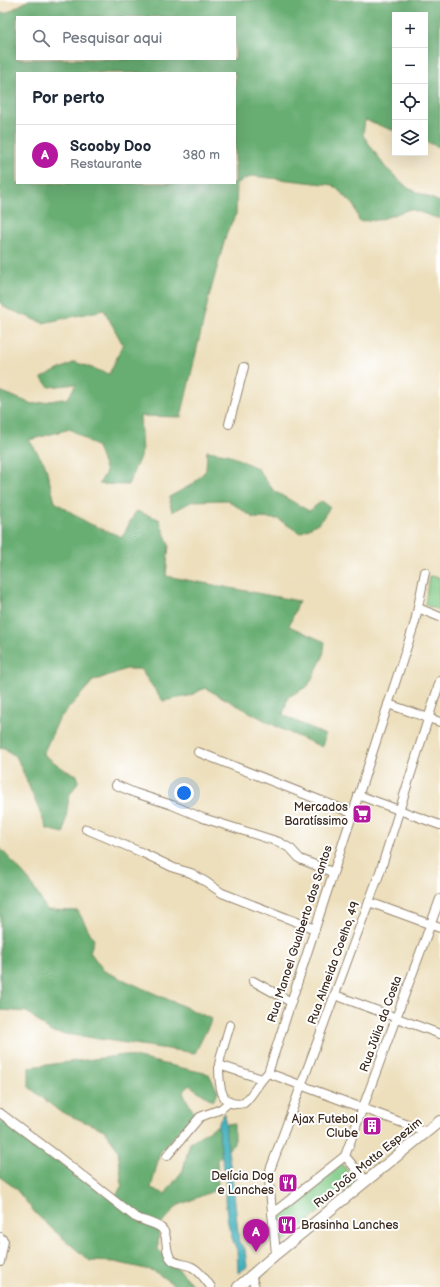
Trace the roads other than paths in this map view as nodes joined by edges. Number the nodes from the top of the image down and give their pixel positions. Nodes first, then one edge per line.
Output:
1 (244, 368) dead end
2 (229, 424) dead end
3 (425, 572) dead end
4 (418, 608) junction
5 (440, 617) edge
6 (440, 681) edge
7 (388, 704) junction
8 (428, 718) junction
9 (440, 722) edge
10 (198, 752) dead end
11 (116, 785) dead end
12 (358, 795) junction
13 (400, 810) junction
14 (352, 813) junction
15 (440, 825) edge
16 (86, 829) dead end
17 (332, 872) junction
18 (440, 899) edge
19 (369, 902) junction
20 (431, 925) junction
21 (440, 928) edge
22 (315, 929) junction
23 (253, 981) dead end
24 (335, 994) junction
25 (291, 1002) junction
26 (396, 1017) junction
27 (230, 1025) dead end
28 (440, 1034) edge
29 (219, 1065) junction
30 (265, 1076) junction
31 (301, 1086) junction
32 (228, 1103) junction
33 (363, 1108) junction
34 (0, 1113) edge
35 (439, 1120) edge
36 (427, 1132) junction
37 (167, 1156) dead end
38 (345, 1156) junction
39 (366, 1181) junction
40 (272, 1214) junction
41 (2, 1239) edge
42 (276, 1254) junction
43 (0, 1262) edge
44 (251, 1276) junction
45 (211, 1287) edge
46 (238, 1287) edge
47 (255, 1287) edge

1 - 2 street
3 - 4 street, Rua Manoel Gualberto dos Santos
4 - 5 street
4 - 7 street, Rua Manoel Gualberto dos Santos
6 - 8 street, Rua Almeida Coelho, 49
7 - 8 street
7 - 12 street, Rua Manoel Gualberto dos Santos
8 - 9 street
8 - 13 street, Rua Almeida Coelho, 49
10 - 14 street
11 - 17 street
12 - 13 street
12 - 14 street, Rua Manoel Gualberto dos Santos
13 - 15 street
13 - 19 street, Rua Almeida Coelho, 49
14 - 17 street, Rua Manoel Gualberto dos Santos
16 - 22 street
17 - 22 street, Rua Manoel Gualberto dos Santos
18 - 20 street, Rua Júlia da Costa
19 - 20 street
19 - 24 street, Rua Almeida Coelho, 49
20 - 21 street
20 - 26 street, Rua Júlia da Costa
22 - 25 street, Rua Manoel Gualberto dos Santos
23 - 25 street
24 - 26 street
24 - 31 street, Rua Almeida Coelho, 49
25 - 30 street, Rua Manoel Gualberto dos Santos
26 - 28 street
26 - 33 street, Rua Júlia da Costa
27 - 29 street
29 - 30 street
29 - 32 street
30 - 31 street
30 - 32 street, Rua Manoel Gualberto dos Santos
31 - 33 street
31 - 40 street, Rua Almeida Coelho, 49
32 - 37 street
33 - 36 street
33 - 38 street, Rua Júlia da Costa
34 - 45 street
35 - 36 main road, Rua João Motta Espezim
36 - 39 main road, Rua João Motta Espezim
38 - 39 street
38 - 40 street
39 - 42 main road, Rua João Motta Espezim
40 - 42 street, Rua Almeida Coelho, 49
41 - 43 street
42 - 44 main road, Rua João Motta Espezim
44 - 46 main road, Rua João Motta Espezim
44 - 47 street

